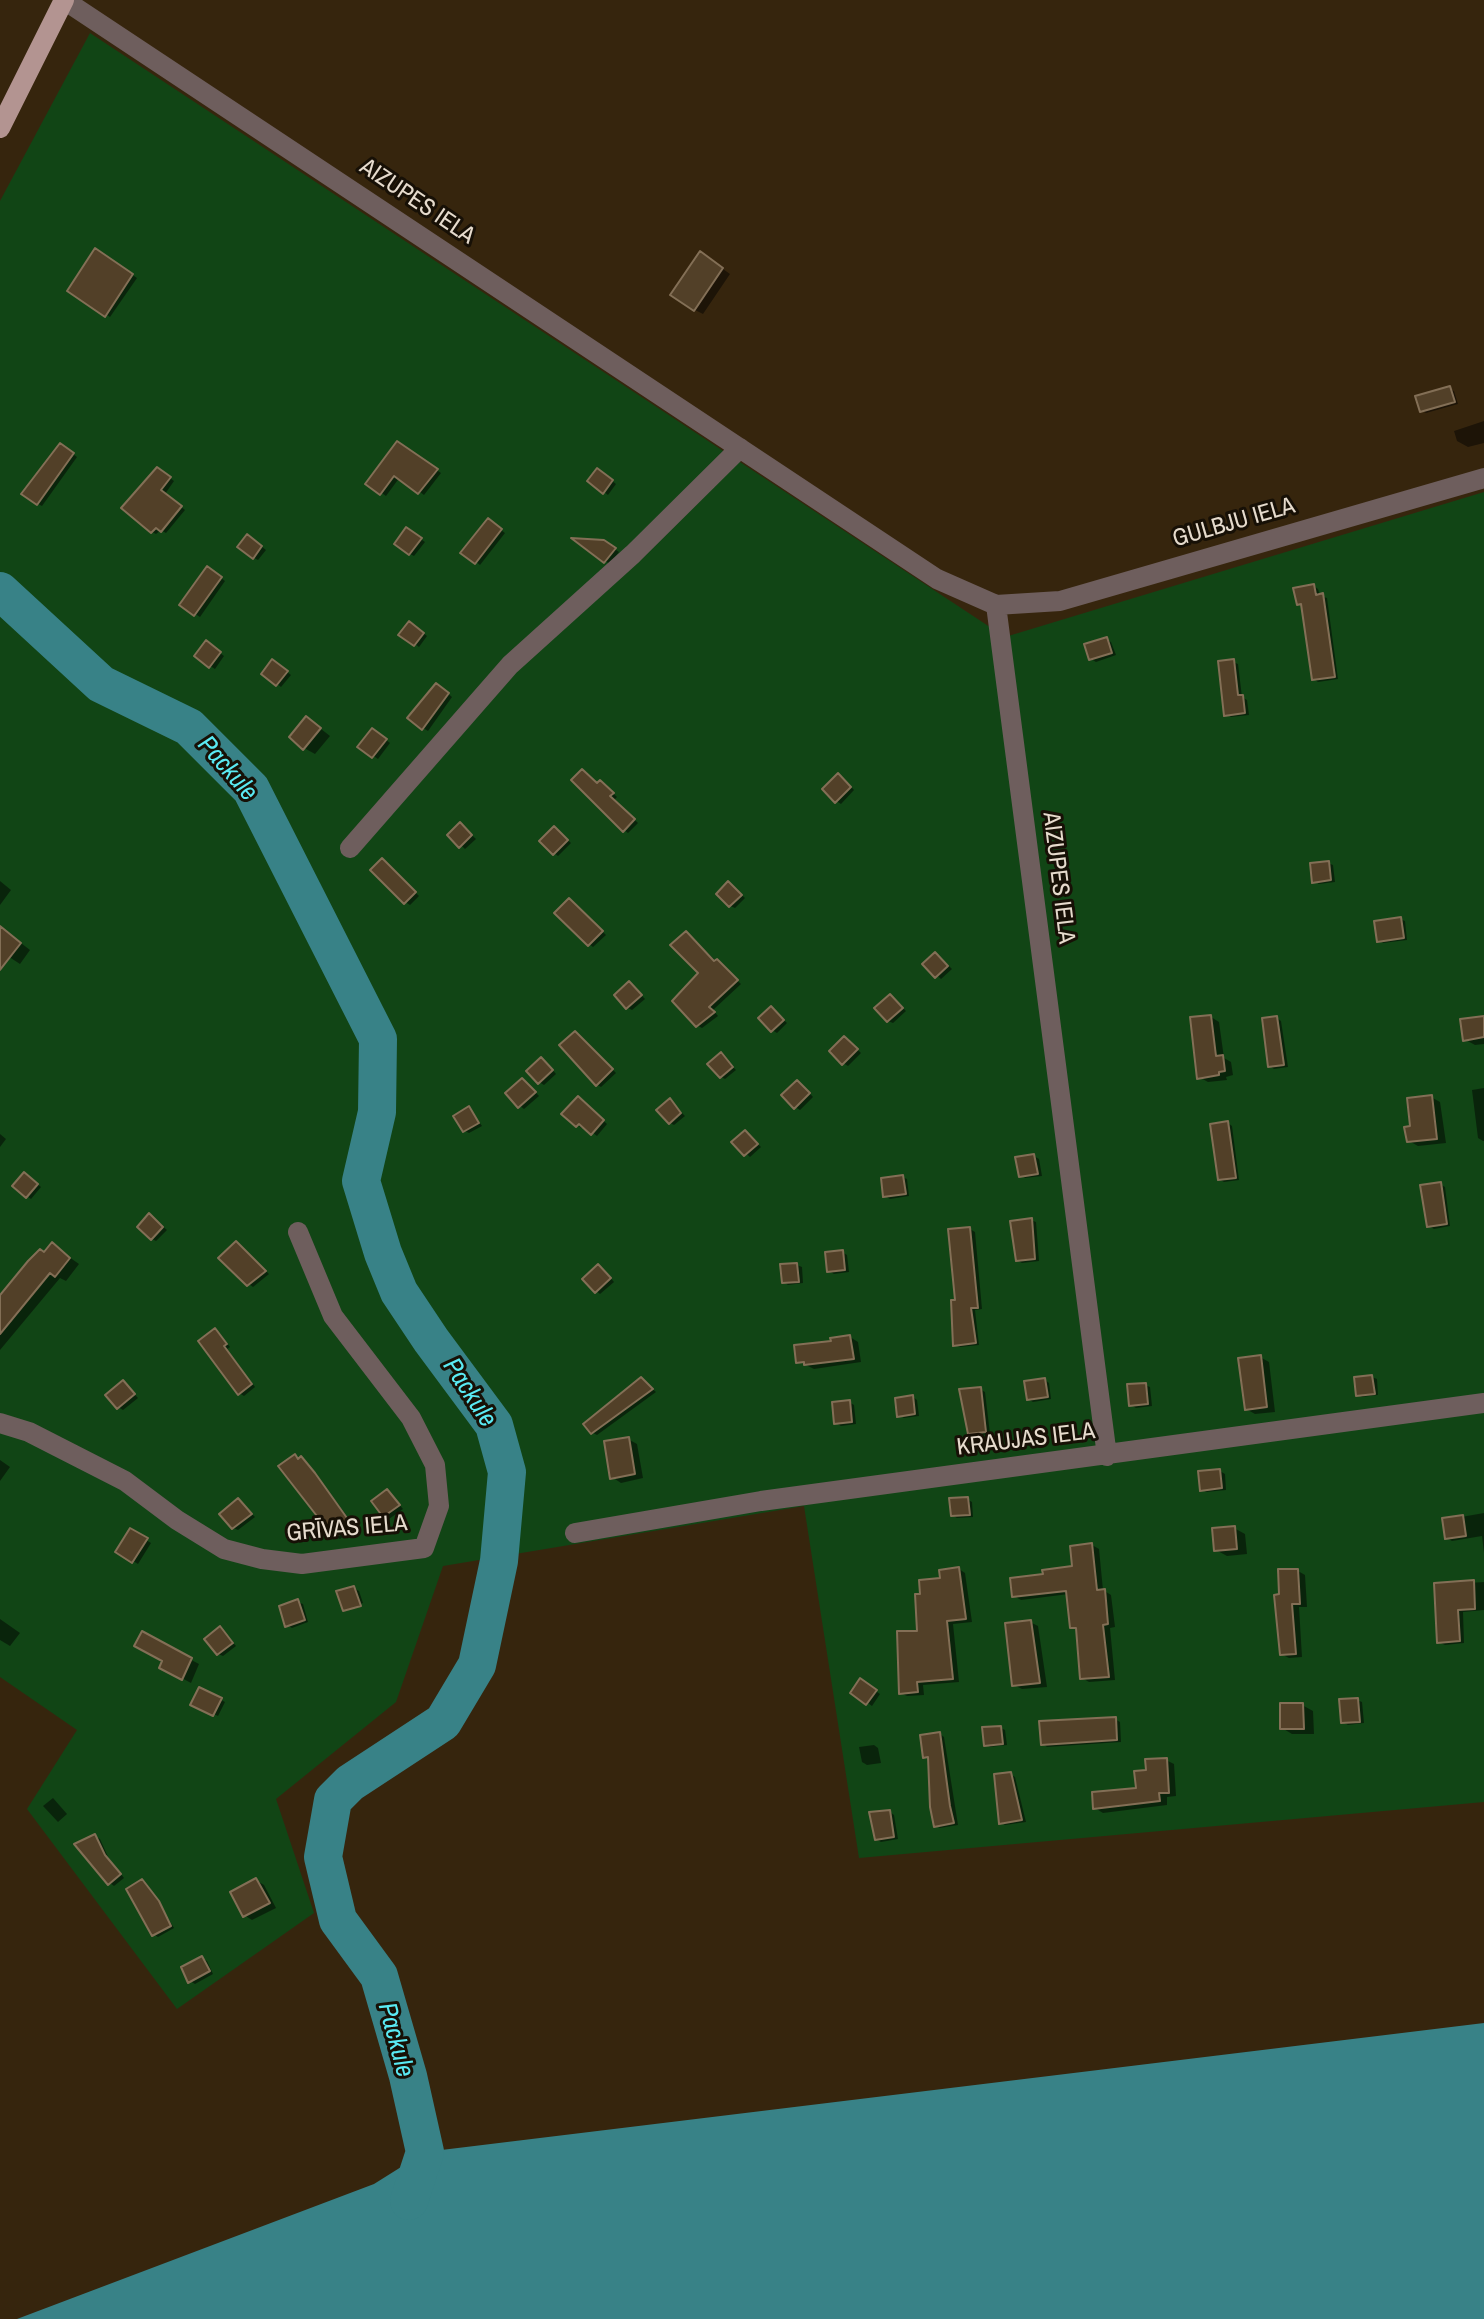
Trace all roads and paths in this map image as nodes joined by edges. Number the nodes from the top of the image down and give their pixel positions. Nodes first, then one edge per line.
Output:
1 (64, 0) edge
2 (0, 128) edge
3 (740, 448) junction
4 (1484, 478) edge
5 (996, 605) junction
6 (350, 848) dead end
7 (298, 1232) dead end
8 (1484, 1403) edge
9 (0, 1423) edge
10 (1107, 1456) junction
11 (575, 1533) dead end

1 - 2 main road
1 - 3 street, AIZUPES IELA
3 - 5 street, AIZUPES IELA
3 - 6 street
4 - 5 street, GULBJU IELA
5 - 10 street, AIZUPES IELA
7 - 9 street, GRĪVAS IELA
8 - 10 street, KRAUJAS IELA
10 - 11 street, KRAUJAS IELA

